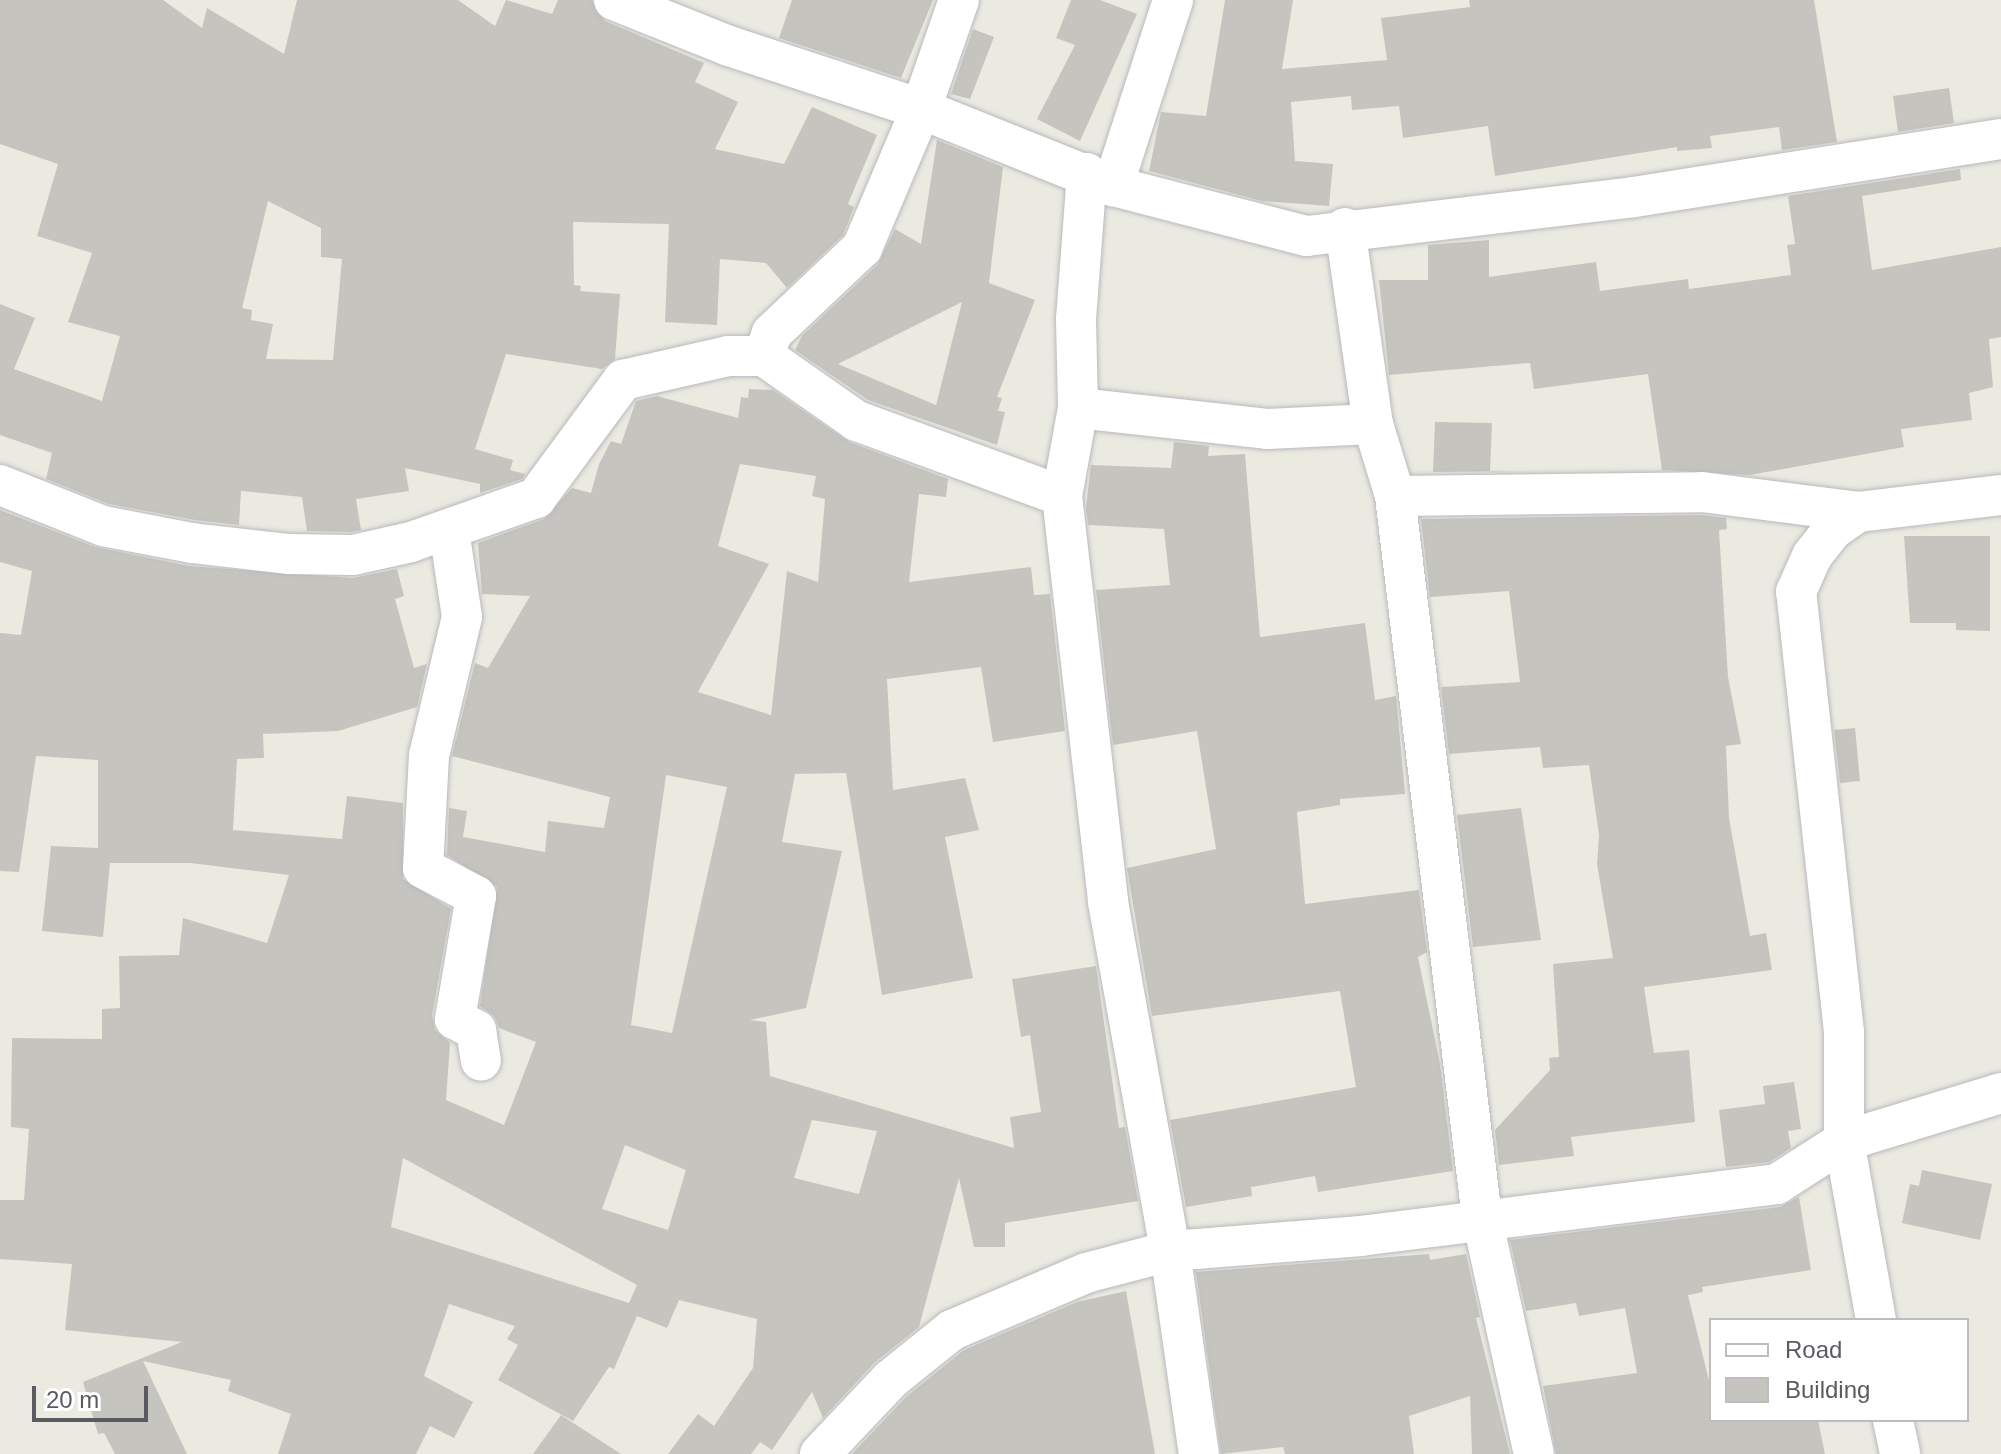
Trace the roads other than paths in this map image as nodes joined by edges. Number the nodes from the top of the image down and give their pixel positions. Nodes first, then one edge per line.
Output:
1 (614, 0) edge
2 (959, 0) edge
3 (1173, 0) edge
4 (921, 109) junction
5 (2001, 139) edge
6 (1100, 179) junction
7 (1345, 228) junction
8 (764, 356) junction
9 (1078, 408) junction
10 (1373, 424) junction
11 (0, 485) edge
12 (2001, 495) edge
13 (1062, 496) junction
14 (1395, 496) junction
15 (1858, 512) junction
16 (449, 530) junction
17 (481, 1061) dead end
18 (2001, 1093) edge
19 (1844, 1141) junction
20 (1482, 1218) junction
21 (1170, 1251) junction
22 (1876, 1318) edge
23 (1893, 1422) edge
24 (820, 1454) edge
25 (1199, 1454) edge
26 (1534, 1454) edge
27 (1900, 1454) edge

1 - 4 street
2 - 4 street
3 - 6 street
4 - 6 street
4 - 8 street
5 - 7 street
6 - 7 street
6 - 9 street
7 - 10 street
8 - 13 street
8 - 16 street
9 - 10 street
9 - 13 street
10 - 14 street
11 - 16 street
12 - 15 street
13 - 21 street
14 - 15 street
14 - 20 street
15 - 19 street
16 - 17 street
18 - 19 street
19 - 20 street
19 - 22 street
20 - 21 street
20 - 26 street
21 - 24 street
21 - 25 street
23 - 27 street

